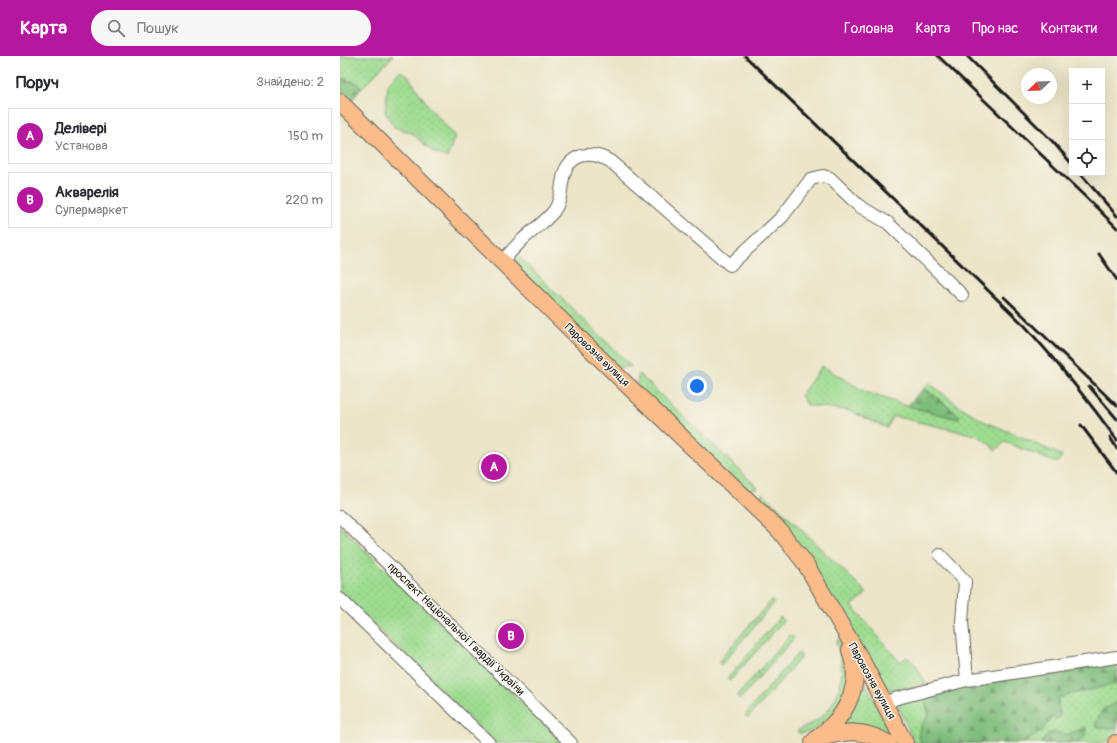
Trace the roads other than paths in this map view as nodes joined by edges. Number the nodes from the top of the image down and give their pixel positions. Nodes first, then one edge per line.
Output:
1 (340, 102) edge
2 (501, 262) junction
3 (962, 295) dead end
4 (340, 517) edge
5 (940, 555) dead end
6 (340, 599) edge
7 (837, 621) junction
8 (1117, 657) edge
9 (967, 680) junction
10 (885, 704) junction
11 (812, 742) edge
12 (489, 743) edge
13 (571, 743) edge
14 (888, 743) edge
15 (905, 743) edge

1 - 2 main road, Паровозна вулиця
2 - 3 street
2 - 7 main road, Паровозна вулиця
4 - 13 street, проспект Національної Гвардії України
5 - 9 street
6 - 12 street
7 - 10 main road, Паровозна вулиця
7 - 11 main road, Паровозна вулиця
8 - 9 street
9 - 10 street
10 - 15 main road, Паровозна вулиця
11 - 14 main road

